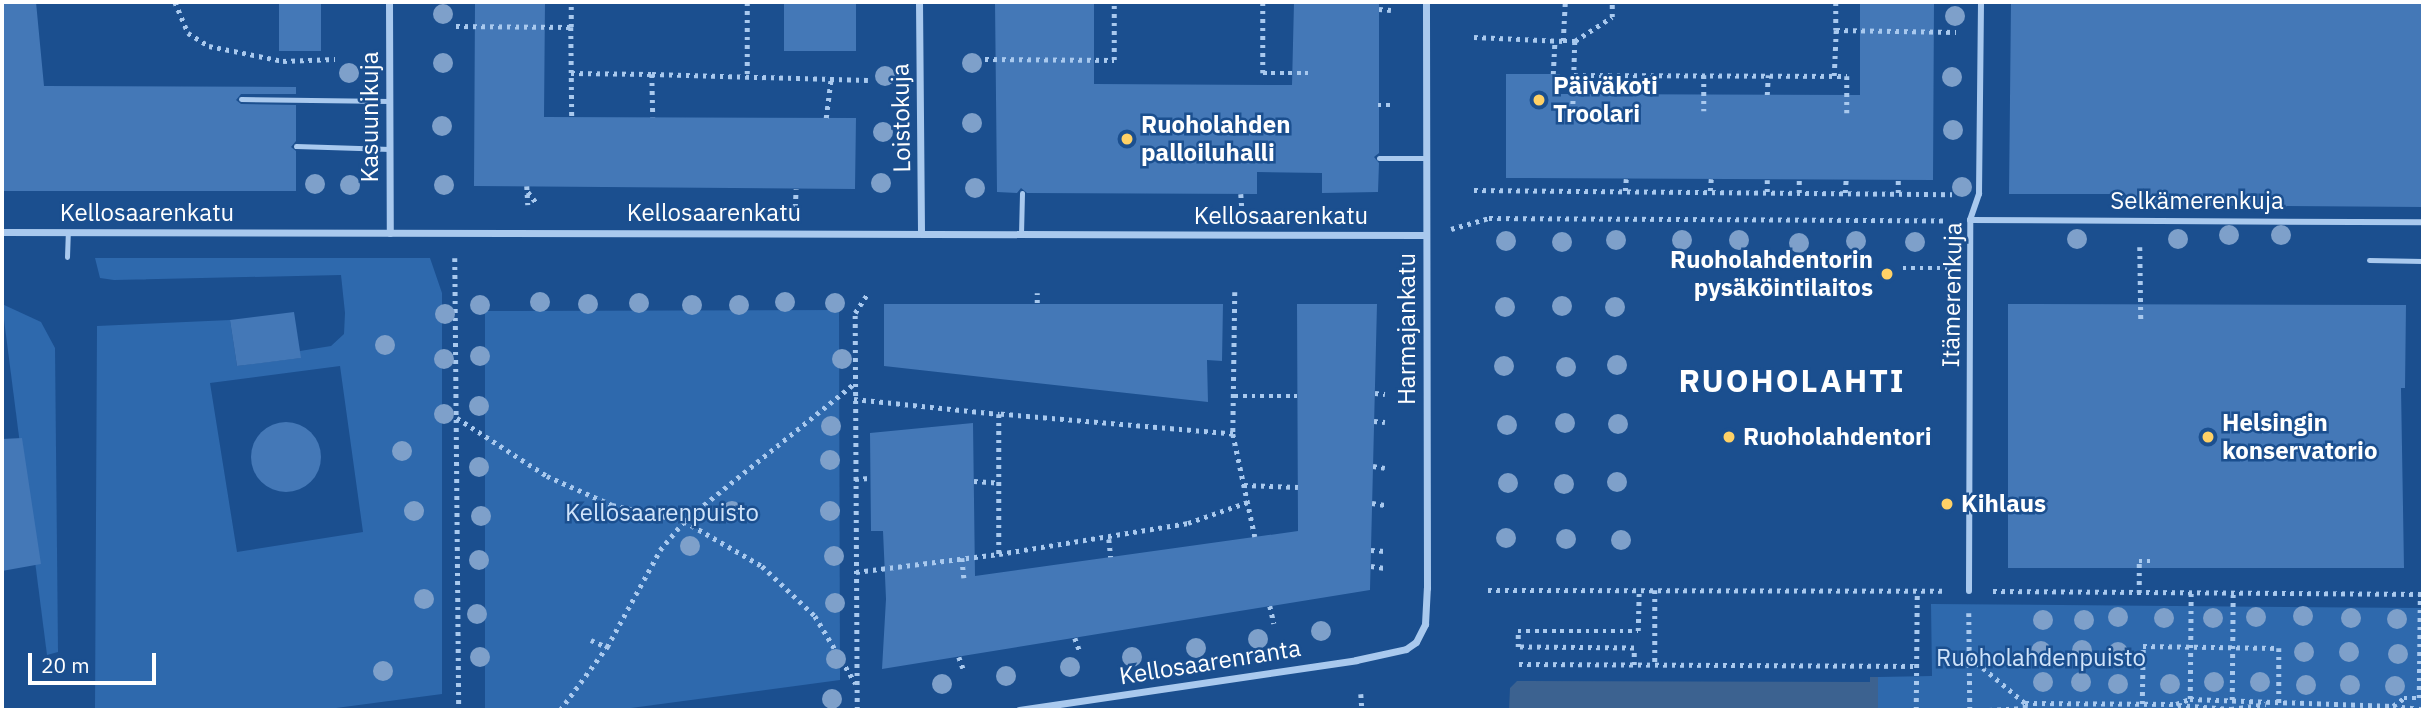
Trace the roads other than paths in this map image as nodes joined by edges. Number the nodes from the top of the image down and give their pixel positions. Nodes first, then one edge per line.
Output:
1 (389, 2) edge
2 (919, 2) edge
3 (1426, 2) edge
4 (1981, 2) edge
5 (241, 99) dead end
6 (389, 101) junction
7 (296, 146) dead end
8 (390, 149) junction
9 (1379, 158) dead end
10 (1426, 158) junction
11 (1022, 193) dead end
12 (1970, 220) junction
13 (2423, 222) edge
14 (2, 232) edge
15 (68, 232) junction
16 (390, 233) junction
17 (921, 233) junction
18 (1021, 234) junction
19 (1426, 235) junction
20 (66, 257) dead end
21 (2369, 260) dead end
22 (2423, 261) edge
23 (1969, 591) road end
24 (1406, 649) joint
25 (1019, 710) edge

1 - 6 street, Kasuunikuja
2 - 17 street, Loistokuja
3 - 10 street, Harmajankatu
4 - 12 street, Itämerenkuja
5 - 6 lane
6 - 8 street, Kasuunikuja
7 - 8 lane
8 - 16 street, Kasuunikuja
9 - 10 lane
10 - 19 street, Harmajankatu
11 - 18 lane
12 - 13 street, Selkämerenkuja
12 - 23 street, Itämerenkuja
14 - 15 street, Kellosaarenkatu
15 - 16 street, Kellosaarenkatu
15 - 20 lane
16 - 17 street, Kellosaarenkatu
17 - 18 street, Kellosaarenkatu
18 - 19 street, Kellosaarenkatu
19 - 24 street, Harmajankatu
21 - 22 lane
24 - 25 street, Kellosaarenranta

